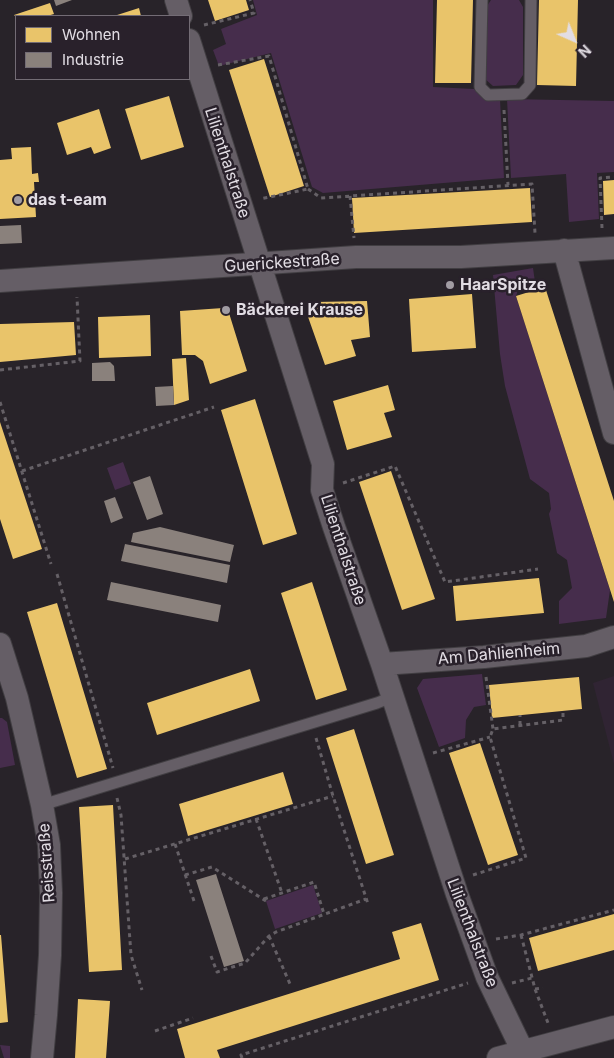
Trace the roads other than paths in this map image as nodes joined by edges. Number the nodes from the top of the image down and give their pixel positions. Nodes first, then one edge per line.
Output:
1 (176, 0) edge
2 (482, 0) edge
3 (531, 0) edge
4 (183, 15) edge
5 (190, 33) edge
6 (609, 248) edge
7 (564, 250) junction
8 (260, 265) junction
9 (0, 281) edge
10 (609, 402) edge
11 (614, 433) edge
12 (614, 637) edge
13 (0, 644) edge
14 (382, 664) junction
15 (392, 697) junction
16 (8, 700) edge
17 (42, 805) junction
18 (614, 1027) edge
19 (524, 1055) edge
20 (42, 1058) edge
21 (498, 1058) edge

1 - 4 street, Lilienthalstraße
2 - 3 lane
5 - 8 street, Lilienthalstraße
6 - 7 street, Guerickestraße
7 - 8 street, Guerickestraße
7 - 10 street
8 - 9 street, Guerickestraße
8 - 14 street, Lilienthalstraße
10 - 11 street
12 - 14 street, Am Dahlienheim
13 - 16 street, Reisstraße
14 - 15 street, Lilienthalstraße
15 - 17 lane
15 - 19 street, Lilienthalstraße
16 - 17 street, Reisstraße
17 - 20 street, Reisstraße
18 - 19 street
19 - 21 street

